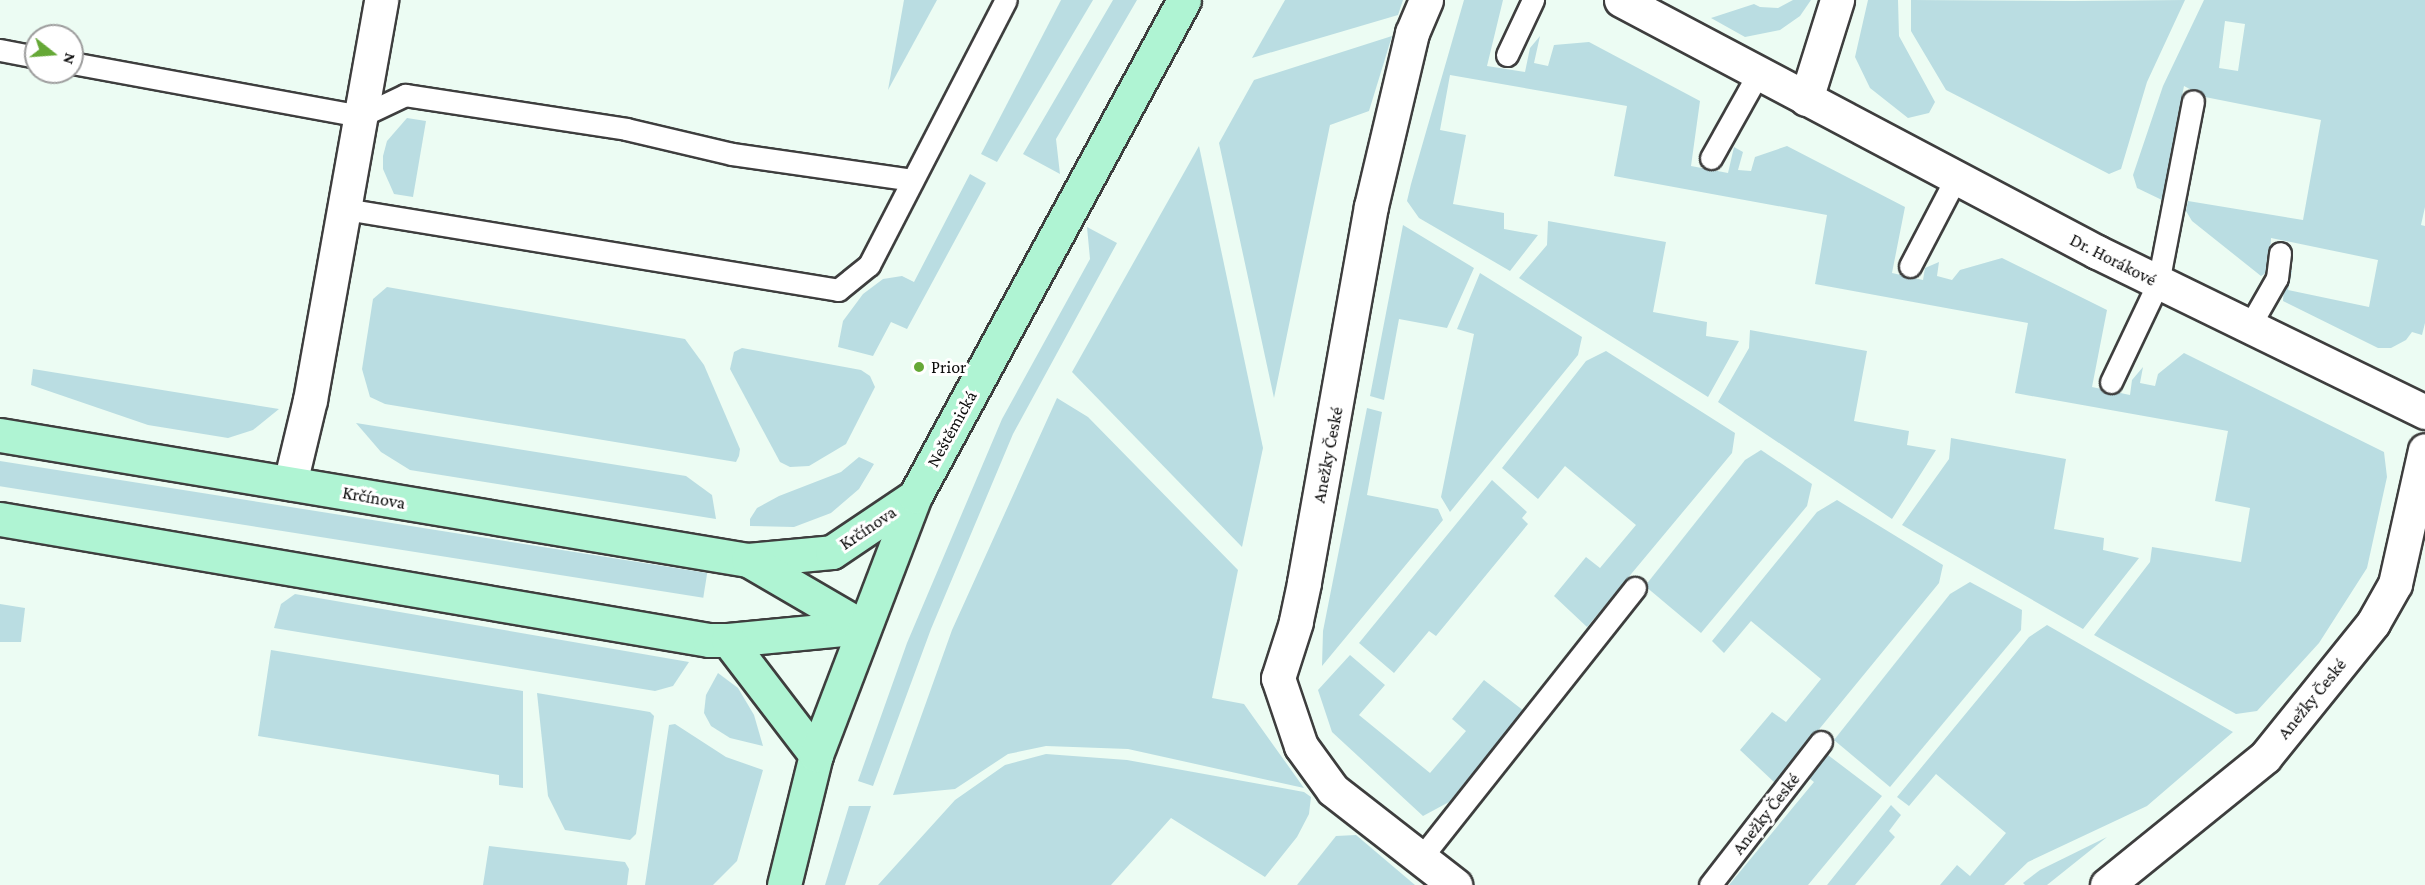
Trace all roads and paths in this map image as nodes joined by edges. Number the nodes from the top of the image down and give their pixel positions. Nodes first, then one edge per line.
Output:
1 (381, 0) edge
2 (1006, 0) edge
3 (1184, 0) edge
4 (1426, 0) edge
5 (1533, 0) edge
6 (1621, 0) edge
7 (1837, 0) edge
8 (0, 50) edge
9 (24, 55) edge
10 (1507, 55) dead end
11 (84, 65) edge
12 (1758, 74) junction
13 (1806, 99) junction
14 (2193, 101) dead end
15 (362, 116) junction
16 (1711, 158) dead end
17 (1956, 178) junction
18 (912, 180) junction
19 (345, 209) junction
20 (2280, 252) dead end
21 (1910, 266) dead end
22 (2158, 283) junction
23 (2249, 327) junction
24 (2111, 382) dead end
25 (2425, 412) edge
26 (0, 435) edge
27 (2425, 450) edge
28 (290, 483) junction
29 (915, 496) junction
30 (0, 519) edge
31 (748, 560) junction
32 (1635, 588) dead end
33 (863, 627) junction
34 (728, 640) junction
35 (1821, 742) dead end
36 (816, 756) junction
37 (1420, 859) junction
38 (784, 885) edge
39 (1455, 885) edge
40 (1710, 885) edge
41 (2107, 885) edge

1 - 15 street
2 - 18 lane
3 - 29 street, Neštěmická
4 - 37 street, Anežky České
5 - 10 lane
6 - 12 street, Dr. Horákové
7 - 13 street
8 - 9 lane
11 - 15 lane
12 - 13 street, Dr. Horákové
12 - 16 lane
13 - 17 street, Dr. Horákové
14 - 22 lane
15 - 18 lane
15 - 19 street
17 - 21 lane
17 - 22 street, Dr. Horákové
18 - 19 lane
19 - 28 street
20 - 23 lane
22 - 23 street, Dr. Horákové
22 - 24 lane
23 - 25 street, Dr. Horákové
26 - 28 street, Krčínova
27 - 41 street, Anežky České
28 - 31 street, Krčínova
29 - 31 street, Krčínova
29 - 33 street, Neštěmická
30 - 34 street
31 - 33 street, Krčínova
32 - 37 lane
33 - 34 street
33 - 36 street, Neštěmická
34 - 36 street
35 - 40 lane, Anežky České
36 - 38 street, Neštěmická
37 - 39 street, Anežky České

